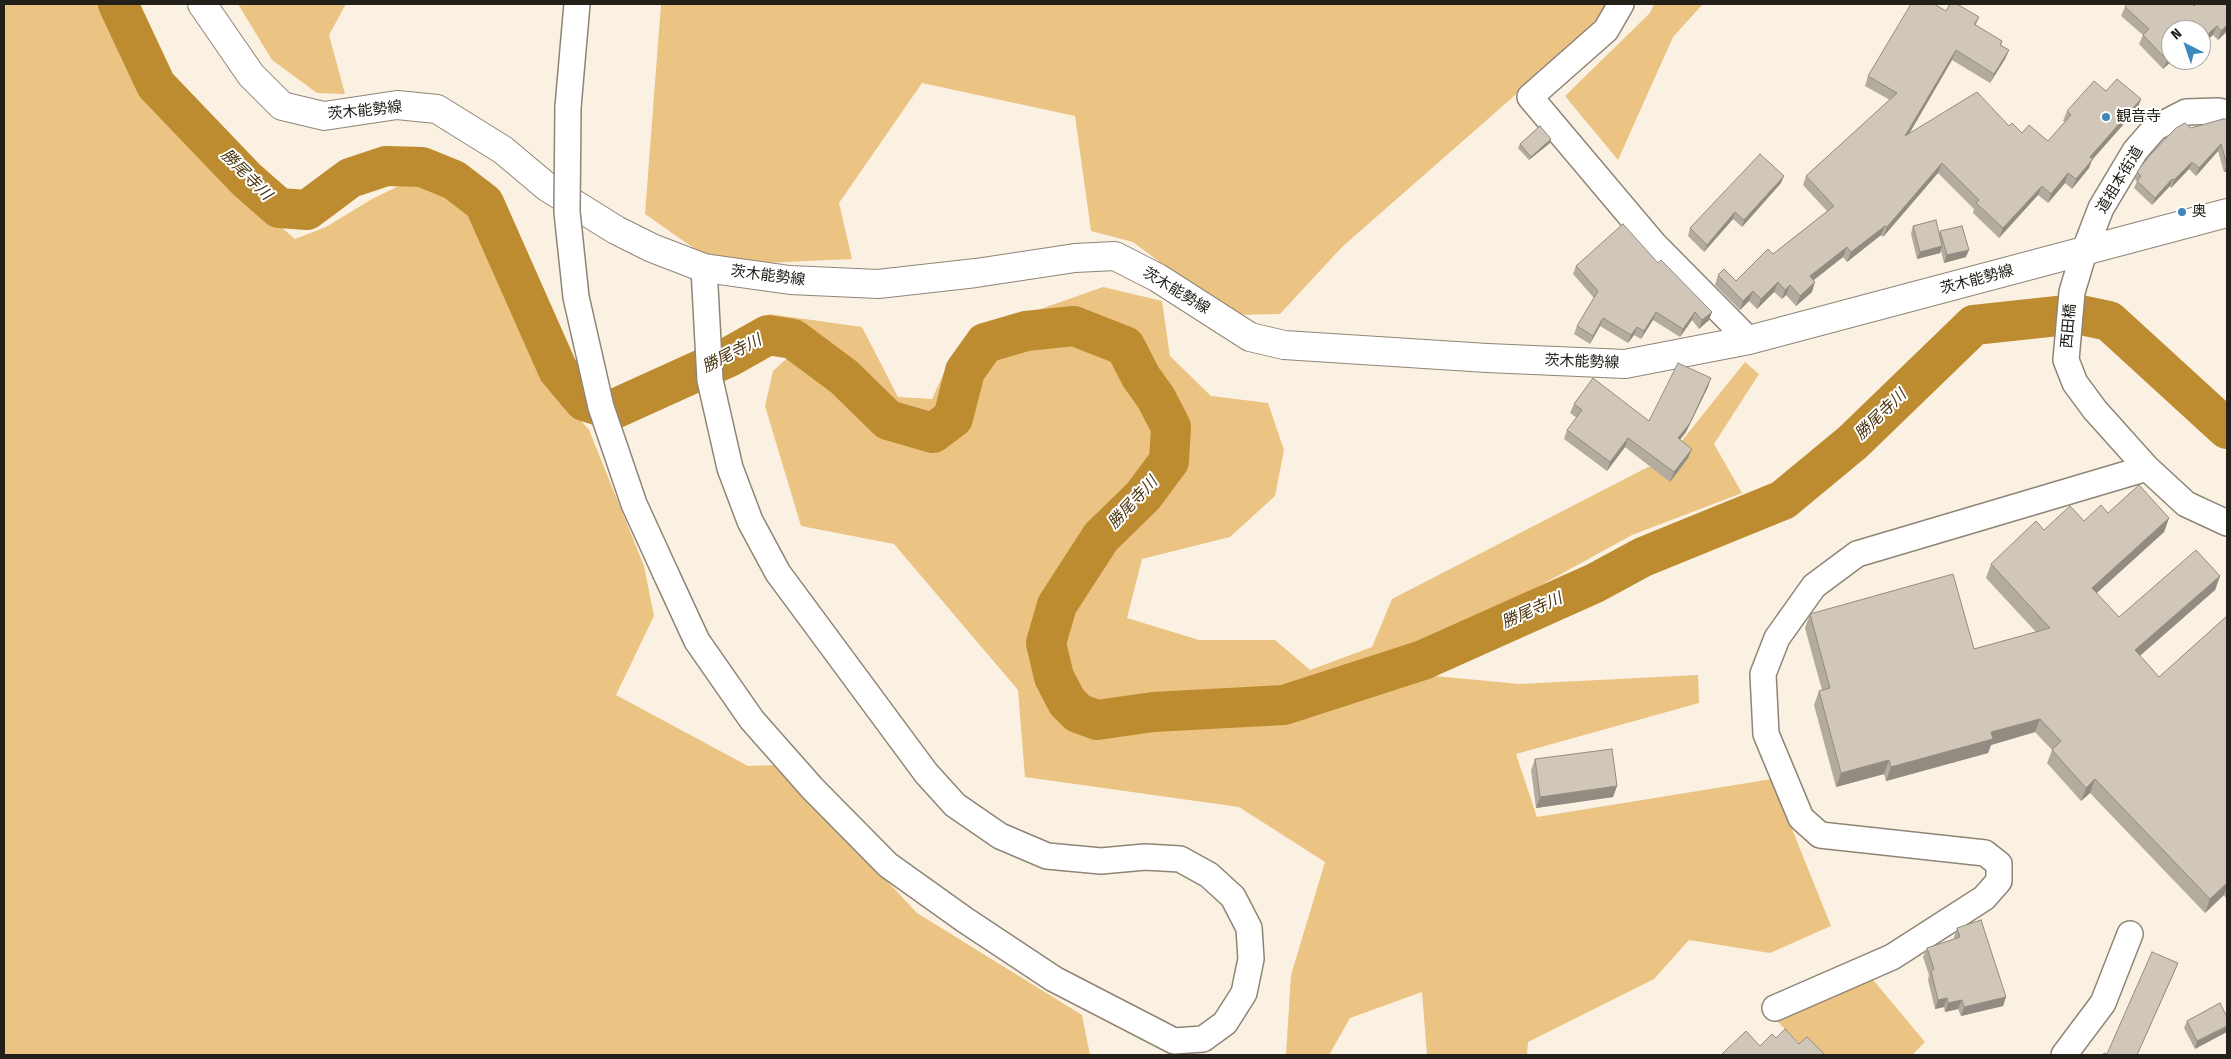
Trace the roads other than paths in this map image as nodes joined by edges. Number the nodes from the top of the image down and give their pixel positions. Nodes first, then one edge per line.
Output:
1 (202, 4) edge
2 (577, 4) edge
3 (1621, 4) edge
4 (2227, 113) edge
5 (2227, 213) edge
6 (2084, 252) junction
7 (704, 268) junction
8 (2072, 292) joint
9 (1748, 340) junction
10 (2147, 468) junction
11 (2227, 523) edge
12 (2130, 934) dead end
13 (1774, 1008) dead end
14 (2064, 1055) edge

1 - 7 main road, 茨木能勢線
2 - 7 street, bridge
3 - 9 street
4 - 6 street, 道祖本街道
5 - 6 main road, 茨木能勢線
6 - 8 street, 道祖本街道
6 - 9 main road, 茨木能勢線
7 - 9 main road, 茨木能勢線
8 - 10 street, 西田橋
10 - 11 street
10 - 13 street
12 - 14 street

